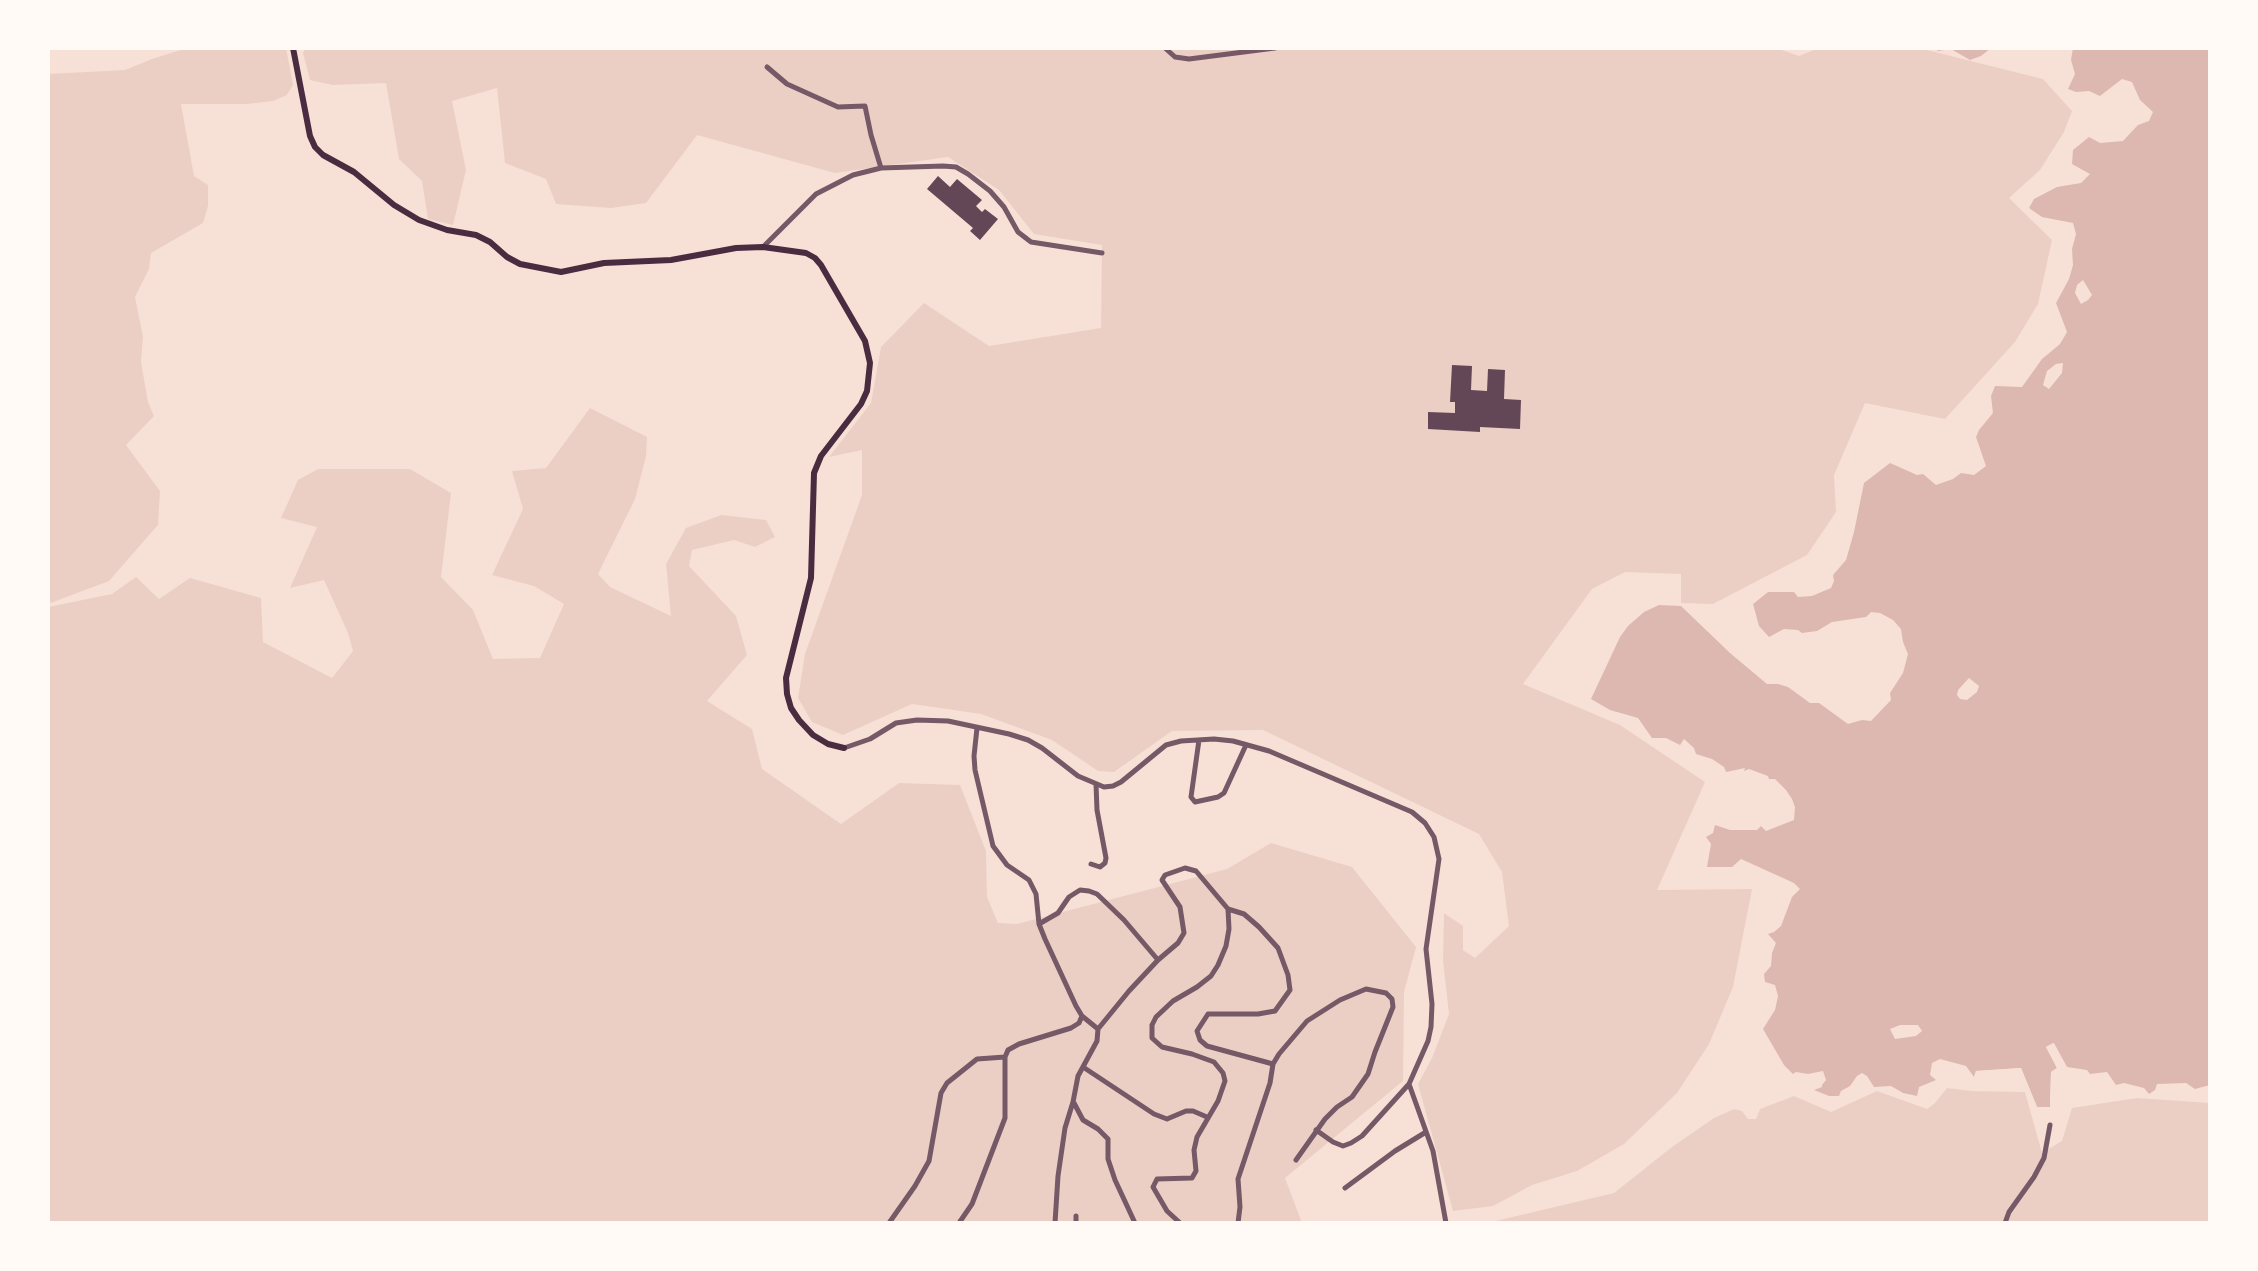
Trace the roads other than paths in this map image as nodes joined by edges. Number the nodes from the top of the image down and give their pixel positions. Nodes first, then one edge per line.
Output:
1 (293, 48) edge
2 (1165, 48) edge
3 (1275, 48) edge
4 (767, 67) dead end
5 (881, 168) junction
6 (763, 247) junction
7 (1102, 253) dead end
8 (977, 727) junction
9 (1199, 740) junction
10 (1246, 745) junction
11 (844, 748) joint
12 (1096, 784) junction
13 (1091, 864) dead end
14 (1228, 909) junction
15 (1039, 924) junction
16 (1158, 960) junction
17 (1082, 1016) junction
18 (1098, 1029) junction
19 (1005, 1057) junction
20 (1273, 1064) junction
21 (1083, 1067) junction
22 (1409, 1084) junction
23 (1073, 1102) junction
24 (1207, 1117) junction
25 (2050, 1125) dead end
26 (1316, 1130) junction
27 (1426, 1132) junction
28 (1296, 1160) dead end
29 (1345, 1188) dead end
30 (889, 1223) edge
31 (959, 1223) edge
32 (1055, 1223) edge
33 (1135, 1223) edge
34 (1180, 1223) edge
35 (1238, 1223) edge
36 (1446, 1223) edge
37 (2005, 1223) edge

1 - 6 main road
2 - 3 street
4 - 5 street
5 - 6 street
5 - 7 street
6 - 11 main road
8 - 11 street
8 - 12 street
8 - 15 street
9 - 10 street
9 - 10 street
9 - 12 street
10 - 22 street
12 - 13 street
14 - 16 street
14 - 20 street
14 - 24 street
15 - 16 street
15 - 17 street
16 - 18 street
17 - 18 street
17 - 19 street
18 - 21 street
19 - 30 street
19 - 31 street
20 - 26 street
20 - 35 street
21 - 23 street
21 - 24 street
22 - 26 street
22 - 27 street
23 - 32 street
23 - 33 street
24 - 34 street
25 - 37 street
26 - 28 street
27 - 29 street
27 - 36 street

